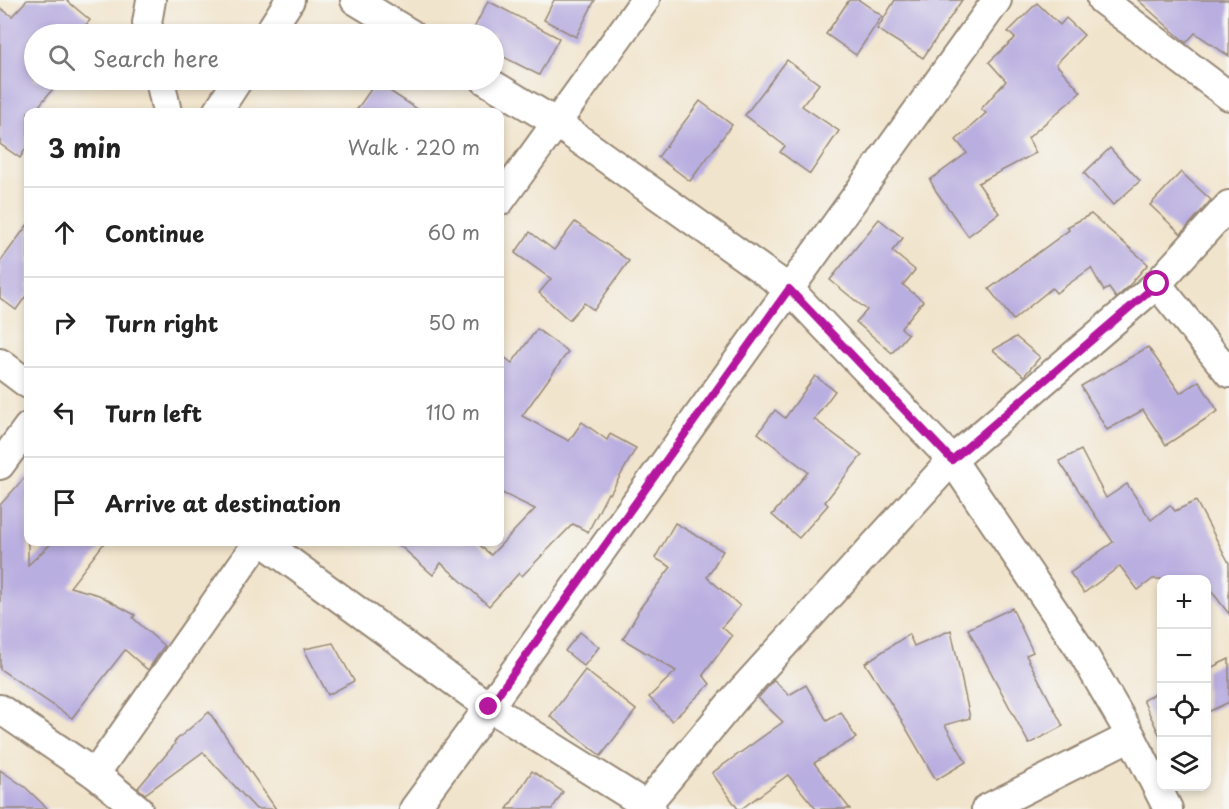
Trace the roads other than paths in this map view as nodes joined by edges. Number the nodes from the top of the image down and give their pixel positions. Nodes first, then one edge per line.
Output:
1 (151, 0) edge
2 (290, 0) edge
3 (355, 0) edge
4 (645, 0) edge
5 (998, 0) edge
6 (1102, 0) edge
7 (147, 24) edge
8 (274, 24) edge
9 (395, 24) edge
10 (162, 90) edge
11 (231, 90) edge
12 (502, 90) edge
13 (1229, 96) edge
14 (166, 108) edge
15 (220, 108) edge
16 (555, 122) junction
17 (504, 195) edge
18 (1229, 206) edge
19 (1157, 284) junction
20 (789, 289) junction
21 (0, 363) edge
22 (1229, 373) edge
23 (24, 381) edge
24 (24, 432) edge
25 (952, 460) junction
26 (0, 465) edge
27 (255, 546) edge
28 (268, 546) edge
29 (489, 707) junction
30 (0, 709) edge
31 (1131, 736) junction
32 (95, 774) junction
33 (649, 807) edge
34 (138, 809) edge
35 (414, 809) edge
36 (986, 809) edge
37 (1168, 809) edge

1 - 7 street
2 - 8 street
3 - 9 street
4 - 16 street
5 - 20 street
6 - 13 street
10 - 14 street
11 - 15 street
12 - 16 street
16 - 17 street
16 - 20 street
18 - 19 street
19 - 22 street
19 - 25 street
20 - 25 street
20 - 29 street
21 - 23 street
24 - 26 street
25 - 31 street
25 - 33 street
27 - 32 street
28 - 29 street
29 - 33 street
29 - 35 street
30 - 32 street
31 - 36 street
31 - 37 street
32 - 34 street

